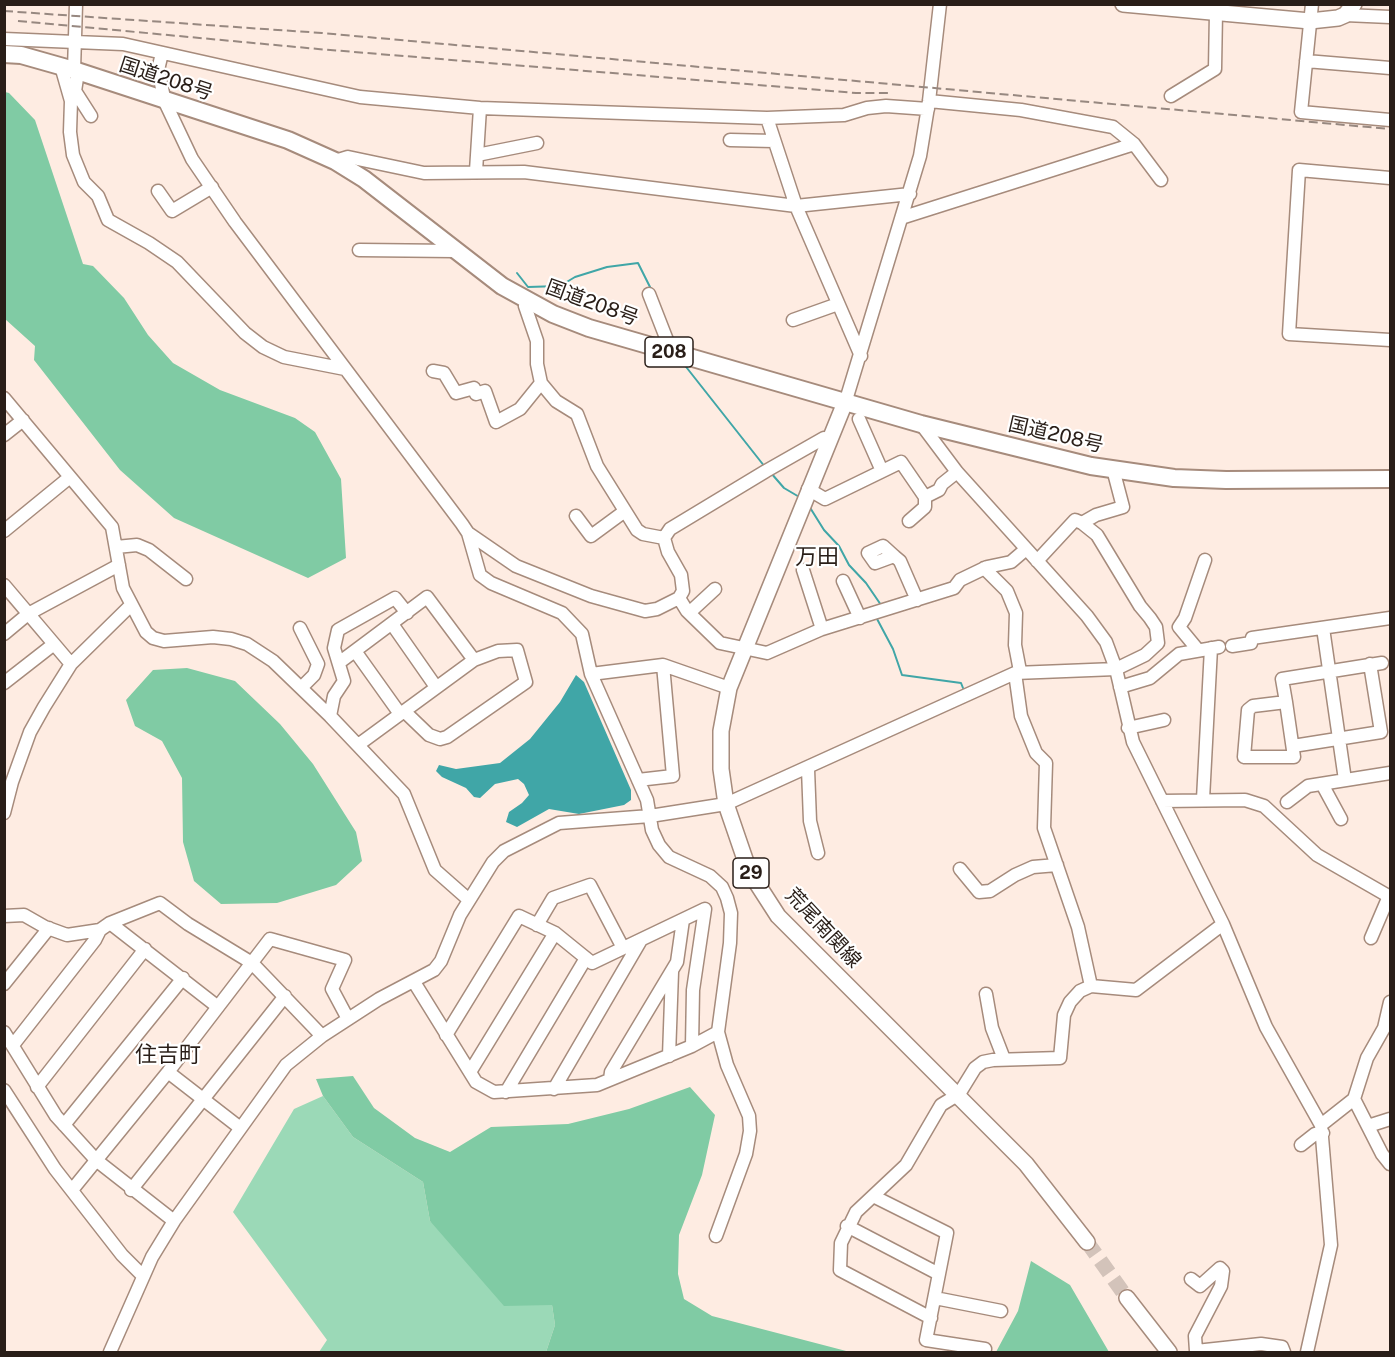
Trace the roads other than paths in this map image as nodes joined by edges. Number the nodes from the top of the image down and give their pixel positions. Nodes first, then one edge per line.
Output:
1 (76, 4) edge
2 (940, 4) edge
3 (1123, 4) edge
4 (1311, 4) edge
5 (1185, 7) edge
6 (1220, 10) edge
7 (1350, 10) edge
8 (1390, 17) edge
9 (1310, 21) junction
10 (4, 39) edge
11 (76, 41) junction
12 (162, 53) junction
13 (4, 54) edge
14 (1306, 61) junction
15 (1390, 68) edge
16 (71, 69) junction
17 (1171, 96) dead end
18 (165, 102) junction
19 (929, 105) junction
20 (480, 108) junction
21 (91, 116) dead end
22 (766, 118) junction
23 (1390, 120) edge
24 (730, 140) dead end
25 (774, 141) junction
26 (537, 143) dead end
27 (1134, 144) junction
28 (477, 155) junction
29 (335, 161) junction
30 (476, 171) junction
31 (1390, 178) edge
32 (1161, 180) dead end
33 (212, 187) junction
34 (158, 191) dead end
35 (910, 194) junction
36 (796, 206) junction
37 (904, 217) junction
38 (359, 250) dead end
39 (454, 251) junction
40 (649, 294) dead end
41 (528, 301) junction
42 (838, 304) junction
43 (793, 320) dead end
44 (1390, 340) edge
45 (672, 352) junction
46 (861, 356) junction
47 (345, 369) junction
48 (433, 371) dead end
49 (541, 383) junction
50 (4, 398) edge
51 (846, 400) junction
52 (859, 419) dead end
53 (23, 420) junction
54 (921, 424) junction
55 (4, 435) edge
56 (828, 441) junction
57 (1113, 469) junction
58 (882, 471) junction
59 (957, 472) junction
60 (70, 477) junction
61 (1390, 479) edge
62 (808, 489) junction
63 (926, 497) junction
64 (625, 511) junction
65 (576, 516) dead end
66 (909, 521) dead end
67 (1082, 523) junction
68 (4, 531) edge
69 (468, 534) junction
70 (664, 538) junction
71 (116, 547) junction
72 (1025, 550) junction
73 (894, 556) dead end
74 (1205, 560) dead end
75 (1037, 561) junction
76 (119, 565) junction
77 (984, 568) junction
78 (803, 570) dead end
79 (186, 579) dead end
80 (843, 580) dead end
81 (4, 585) edge
82 (715, 589) dead end
83 (680, 598) junction
84 (917, 600) junction
85 (130, 606) junction
86 (407, 613) junction
87 (689, 613) junction
88 (28, 614) junction
89 (860, 618) junction
90 (1390, 618) edge
91 (392, 624) junction
92 (300, 628) dead end
93 (1323, 628) junction
94 (822, 629) junction
95 (4, 634) edge
96 (54, 644) junction
97 (1215, 648) junction
98 (743, 650) junction
99 (355, 651) junction
100 (474, 660) junction
101 (339, 662) junction
102 (71, 664) junction
103 (663, 665) junction
104 (1116, 669) junction
105 (1329, 671) junction
106 (1017, 672) junction
107 (591, 674) junction
108 (4, 683) edge
109 (436, 687) junction
110 (1120, 687) junction
111 (301, 688) junction
112 (729, 688) junction
113 (1286, 702) junction
114 (402, 713) junction
115 (330, 716) junction
116 (1164, 720) dead end
117 (1128, 728) junction
118 (1339, 739) junction
119 (358, 745) junction
120 (1293, 747) junction
121 (808, 769) junction
122 (1390, 773) edge
123 (638, 780) junction
124 (1345, 780) junction
125 (1322, 784) junction
126 (1203, 799) junction
127 (1162, 801) junction
128 (1287, 802) dead end
129 (726, 804) junction
130 (4, 813) edge
131 (650, 816) junction
132 (1341, 819) dead end
133 (818, 853) dead end
134 (1057, 865) junction
135 (960, 869) dead end
136 (1390, 897) edge
137 (469, 900) junction
138 (4, 916) edge
139 (683, 920) junction
140 (1223, 924) junction
141 (537, 925) junction
142 (105, 926) junction
143 (49, 928) junction
144 (555, 933) junction
145 (1371, 938) dead end
146 (641, 940) junction
147 (623, 948) junction
148 (145, 949) junction
149 (585, 958) junction
150 (252, 963) junction
151 (672, 971) junction
152 (183, 978) junction
153 (414, 982) junction
154 (4, 984) edge
155 (1092, 986) junction
156 (986, 994) dead end
157 (285, 996) junction
158 (1390, 1002) edge
159 (218, 1007) junction
160 (348, 1019) junction
161 (4, 1032) edge
162 (717, 1032) junction
163 (446, 1035) junction
164 (322, 1036) junction
165 (13, 1045) junction
166 (692, 1046) junction
167 (669, 1056) junction
168 (1004, 1059) junction
169 (168, 1072) junction
170 (470, 1072) junction
171 (610, 1079) junction
172 (37, 1087) junction
173 (554, 1089) junction
174 (4, 1090) edge
175 (506, 1092) junction
176 (958, 1094) junction
177 (203, 1100) junction
178 (1352, 1101) junction
179 (1390, 1119) edge
180 (64, 1125) junction
181 (1368, 1126) junction
182 (239, 1127) junction
183 (1322, 1129) junction
184 (1301, 1145) dead end
185 (96, 1160) junction
186 (1390, 1163) edge
187 (72, 1190) junction
188 (131, 1190) junction
189 (873, 1196) junction
190 (174, 1221) junction
191 (847, 1226) junction
192 (716, 1236) dead end
193 (1087, 1242) tunnel mouth
194 (939, 1274) junction
195 (143, 1276) junction
196 (1191, 1279) dead end
197 (935, 1298) junction
198 (1127, 1298) tunnel mouth
199 (1001, 1311) dead end
200 (931, 1318) junction
201 (985, 1349) dead end
202 (110, 1353) edge
203 (1169, 1353) edge
204 (1284, 1353) edge
205 (1307, 1353) edge

1 - 11 street
2 - 19 street
3 - 5 main road
4 - 9 street
5 - 6 main road
6 - 9 main road
6 - 17 street
7 - 8 street
7 - 9 main road
9 - 14 street
10 - 11 street
11 - 12 street
11 - 16 street
12 - 18 street
12 - 20 street
13 - 16 highway, 国道208号 / 208
14 - 15 street
14 - 23 street
16 - 18 highway, 国道208号 / 208
16 - 21 street
16 - 47 street
18 - 29 highway, 国道208号 / 208
18 - 33 street
19 - 22 street
19 - 27 street
19 - 35 street
20 - 22 street
20 - 28 street
22 - 25 street
24 - 25 street
25 - 36 street
26 - 28 street
27 - 32 street
27 - 37 street
28 - 30 street
29 - 30 street
29 - 39 highway, 国道208号 / 208
30 - 36 street
31 - 44 street
33 - 34 street
33 - 47 street
35 - 36 street
35 - 37 street
36 - 42 street
37 - 46 street
38 - 39 street
39 - 41 highway, 国道208号 / 208
40 - 45 street
41 - 45 highway, 国道208号 / 208
41 - 49 street
42 - 43 street
42 - 46 street
45 - 51 highway, 国道208号 / 208
46 - 51 street
47 - 69 street
48 - 49 street
49 - 64 street
50 - 53 street
51 - 54 highway, 国道208号 / 208
51 - 56 main road, 荒尾南関線 / 29
52 - 58 street
53 - 55 street
53 - 60 street
54 - 57 highway, 国道208号 / 208
54 - 59 street
56 - 62 main road, 荒尾南関線 / 29
56 - 70 street
57 - 61 highway, 国道208号 / 208
57 - 67 street
58 - 62 street
58 - 63 street
59 - 63 street
59 - 72 street
60 - 68 street
60 - 71 street
62 - 98 main road, 荒尾南関線 / 29
63 - 66 street
64 - 65 street
64 - 70 street
67 - 75 street
67 - 104 street
69 - 83 street
69 - 107 street
70 - 83 street
71 - 76 street
71 - 79 street
72 - 75 street
72 - 77 street
73 - 84 street
74 - 97 street
75 - 104 street
76 - 85 street
76 - 88 street
77 - 84 street
77 - 106 street
78 - 94 street
80 - 89 street
81 - 88 street
82 - 87 street
83 - 87 street
84 - 89 street
85 - 102 street
85 - 111 street
86 - 91 street
86 - 100 street
86 - 101 street
87 - 98 street
88 - 95 street
88 - 96 street
89 - 94 street
90 - 93 street
91 - 99 street
91 - 109 street
92 - 111 street
93 - 97 street
93 - 105 street
94 - 98 street
96 - 102 street
96 - 108 street
97 - 110 street
97 - 126 street
98 - 112 main road, 荒尾南関線 / 29
99 - 101 street
99 - 114 street
100 - 109 street
100 - 114 street
101 - 115 street
102 - 130 street
103 - 107 street
103 - 112 street
103 - 123 street
104 - 106 street
104 - 110 street
105 - 113 street
105 - 118 street
105 - 118 street
106 - 121 street
106 - 134 street
107 - 123 street
109 - 114 street
110 - 117 street
111 - 115 street
112 - 129 main road, 荒尾南関線 / 29
113 - 120 street
113 - 120 street
114 - 119 street
115 - 119 street
116 - 117 street
117 - 127 street
118 - 120 street
118 - 124 street
119 - 137 street
121 - 129 street
121 - 133 street
122 - 124 street
123 - 131 street
124 - 125 street
125 - 128 street
125 - 132 street
126 - 127 street
126 - 136 street
127 - 140 street
129 - 131 street
129 - 176 main road, 荒尾南関線 / 29
131 - 137 street
131 - 162 street
134 - 135 street
134 - 155 street
136 - 145 street
137 - 153 street
138 - 143 street
139 - 146 street
139 - 151 street
139 - 166 street
140 - 155 street
140 - 183 street
141 - 144 street
141 - 147 street
141 - 163 street
142 - 143 street
142 - 148 street
142 - 150 street
142 - 165 street
143 - 154 street
144 - 149 street
144 - 170 street
146 - 147 street
146 - 173 street
147 - 149 street
148 - 152 street
148 - 172 street
149 - 175 street
150 - 157 street
150 - 159 street
150 - 160 street
151 - 167 street
151 - 171 street
152 - 159 street
152 - 180 street
153 - 160 street
153 - 163 street
155 - 168 street
156 - 168 street
157 - 164 street
157 - 177 street
158 - 178 street
159 - 169 street
160 - 164 street
161 - 165 street
162 - 166 street
162 - 192 street
163 - 170 street
164 - 182 street
165 - 172 street
166 - 167 street
167 - 171 street
168 - 176 street
169 - 177 street
169 - 185 street
170 - 175 street
171 - 173 street
172 - 180 street
173 - 175 street
174 - 187 street
176 - 189 street
176 - 193 main road, 荒尾南関線 / 29
177 - 182 street
177 - 188 street
178 - 181 street
178 - 183 street
179 - 181 street
180 - 185 street
181 - 186 street
182 - 190 street
183 - 184 street
183 - 205 street
185 - 187 street
185 - 188 street
187 - 195 street
188 - 190 street
189 - 191 street
189 - 194 street
190 - 195 street
191 - 194 street
191 - 200 street
194 - 197 street
195 - 202 street
196 - 204 street
197 - 199 street
197 - 200 street
198 - 203 main road
200 - 201 street

